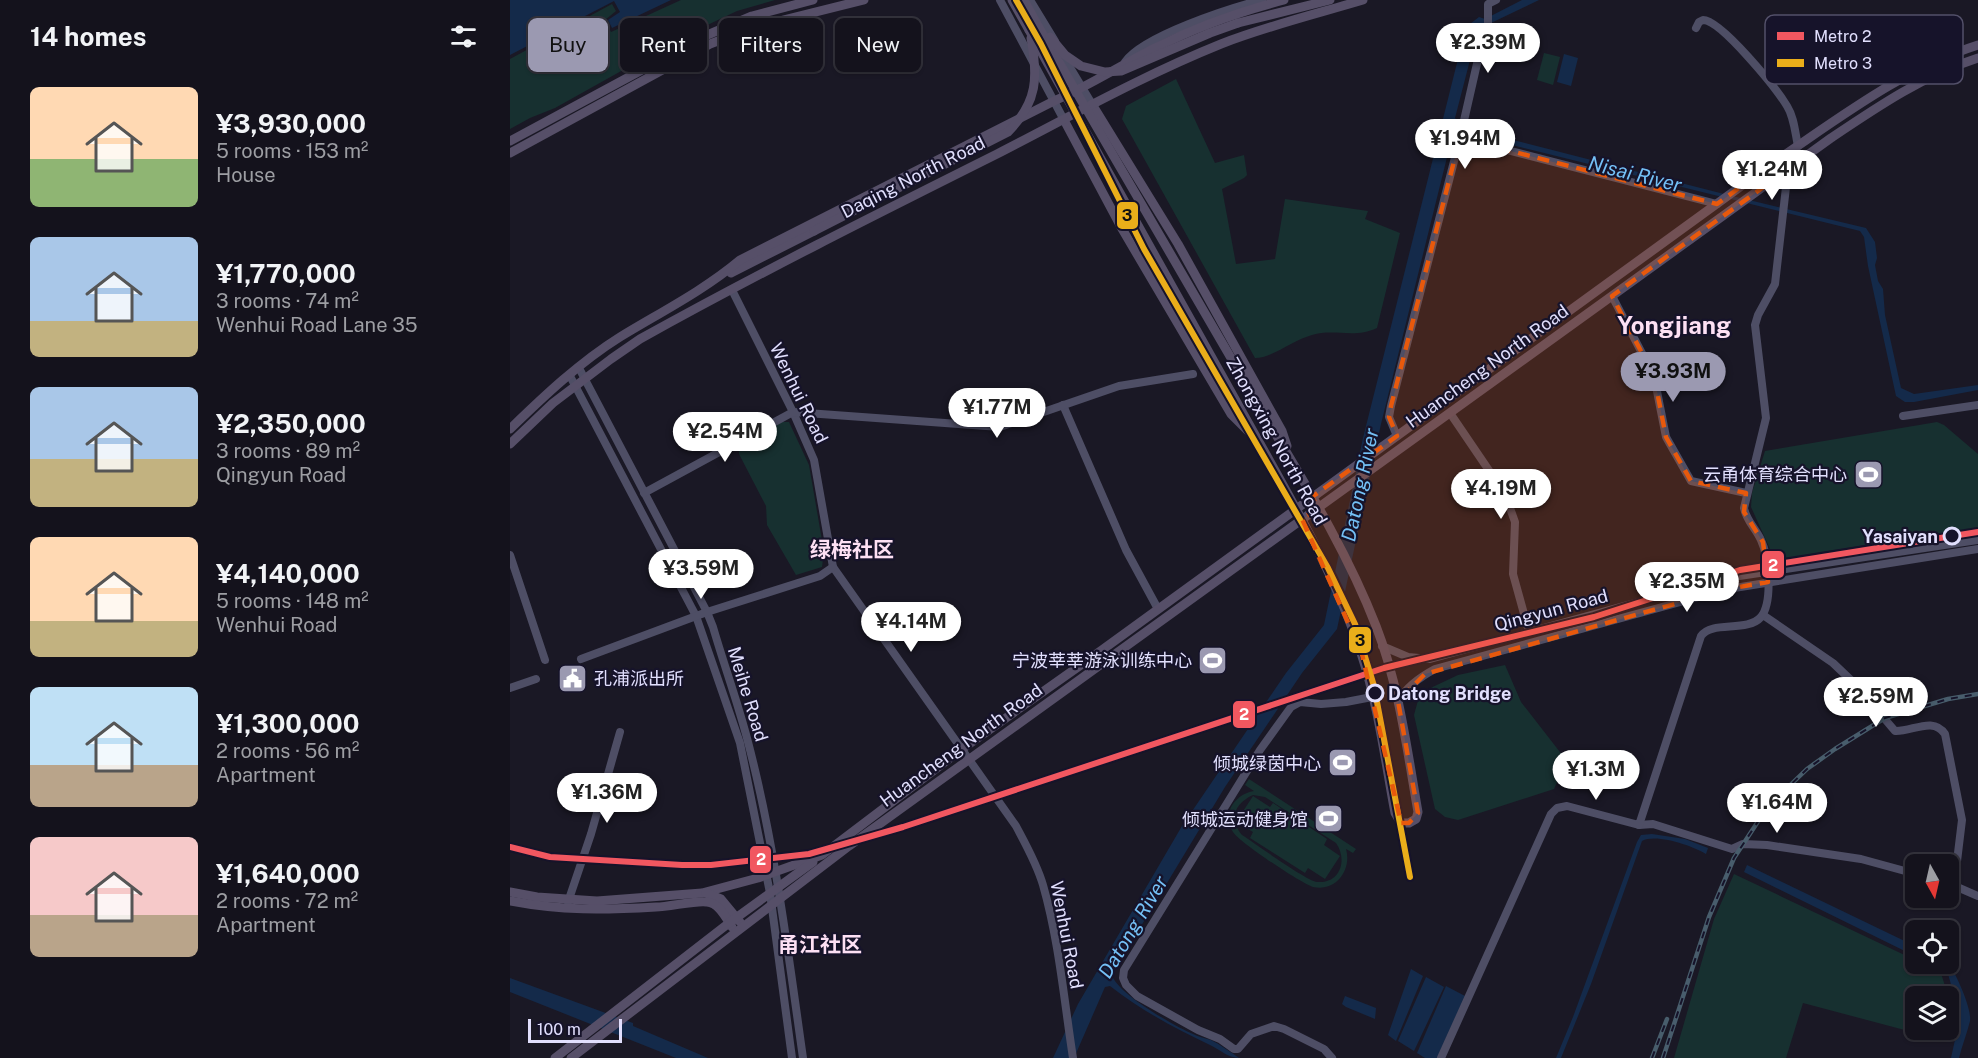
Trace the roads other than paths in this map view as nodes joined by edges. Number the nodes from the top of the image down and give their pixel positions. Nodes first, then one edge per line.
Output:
1 (813, 0) edge
2 (864, 0) edge
3 (1000, 0) edge
4 (1012, 0) edge
5 (1024, 0) edge
6 (1030, 0) edge
7 (1262, 0) edge
8 (1284, 0) edge
9 (1330, 0) edge
10 (1364, 0) edge
11 (1496, 0) edge
12 (1034, 28) junction
13 (1696, 28) dead end
14 (1978, 45) edge
15 (1963, 51) edge
16 (1978, 58) edge
17 (1963, 64) edge
18 (1122, 66) junction
19 (1765, 78) edge
20 (1770, 84) edge
21 (1893, 84) edge
22 (1921, 84) edge
23 (1083, 88) junction
24 (1054, 101) junction
25 (1092, 104) junction
26 (1064, 120) junction
27 (1460, 137) junction
28 (510, 141) edge
29 (1798, 146) junction
30 (510, 153) edge
31 (1779, 158) junction
32 (1783, 173) junction
33 (1717, 204) junction
34 (714, 282) junction
35 (732, 290) junction
36 (1612, 296) junction
37 (579, 368) junction
38 (1193, 374) dead end
39 (570, 376) junction
40 (584, 378) junction
41 (575, 386) junction
42 (1064, 405) junction
43 (1978, 405) edge
44 (793, 412) junction
45 (1450, 413) junction
46 (1903, 416) dead end
47 (510, 429) edge
48 (1397, 436) junction
49 (1260, 443) junction
50 (510, 444) edge
51 (1294, 466) junction
52 (644, 493) junction
53 (1746, 493) junction
54 (1312, 497) junction
55 (1318, 508) junction
56 (1296, 509) junction
57 (1302, 519) junction
58 (1978, 540) edge
59 (1978, 549) edge
60 (510, 555) edge
61 (833, 567) junction
62 (1769, 572) junction
63 (1768, 582) junction
64 (1158, 609) junction
65 (707, 612) junction
66 (1763, 615) junction
67 (696, 616) junction
68 (1529, 632) junction
69 (1383, 646) junction
70 (581, 659) dead end
71 (545, 660) dead end
72 (536, 679) dead end
73 (510, 688) edge
74 (1372, 697) junction
75 (1398, 701) junction
76 (620, 732) dead end
77 (962, 749) junction
78 (969, 759) junction
79 (1639, 825) junction
80 (1956, 854) edge
81 (822, 855) junction
82 (1905, 871) edge
83 (771, 873) junction
84 (1959, 888) edge
85 (774, 890) junction
86 (510, 892) edge
87 (702, 893) junction
88 (1978, 896) edge
89 (510, 901) edge
90 (776, 901) junction
91 (567, 905) junction
92 (736, 924) junction
93 (555, 1058) edge
94 (571, 1058) edge
95 (792, 1058) edge
96 (803, 1058) edge
97 (1073, 1058) edge
98 (1332, 1058) edge
99 (1441, 1058) edge

1 - 28 main road
2 - 30 main road
3 - 24 street
4 - 12 main road
5 - 12 main road
6 - 23 street
7 - 18 street
8 - 18 main road, Daqing North Road
9 - 12 main road, bridge
10 - 25 main road, Daqing North Road
11 - 27 street
12 - 34 main road, bridge
12 - 49 main road, Zhongxing North Road, bridge
12 - 51 main road, Zhongxing North Road, bridge
13 - 19 street
14 - 15 main road, Huancheng North Road
16 - 17 main road, Huancheng North Road
18 - 23 main road, Daqing North Road
20 - 29 street
21 - 29 main road, Huancheng North Road
22 - 32 main road, Huancheng North Road
23 - 24 main road, Daqing North Road
23 - 25 street
24 - 26 street
24 - 34 main road, Daqing North Road
25 - 26 main road, Daqing North Road
25 - 51 main road
26 - 35 main road, Daqing North Road
26 - 49 main road
27 - 33 street
27 - 48 street
29 - 31 main road, Huancheng North Road
31 - 32 street
31 - 33 main road, Huancheng North Road
32 - 36 main road, Huancheng North Road
32 - 53 street
33 - 48 main road, Huancheng North Road
34 - 37 main road, Daqing North Road
35 - 40 main road, Daqing North Road
35 - 44 street, Wenhui Road
36 - 45 main road, Huancheng North Road
36 - 53 street
37 - 39 main road, Daqing North Road
37 - 40 street, Meihe Road
38 - 42 street
39 - 41 street, Meihe Road
39 - 47 main road, Daqing North Road
40 - 41 main road, Daqing North Road
40 - 52 street, Meihe Road
41 - 50 main road, Daqing North Road
41 - 67 street, Meihe Road
42 - 44 street
42 - 64 street
43 - 46 street
44 - 52 street
44 - 61 street, Wenhui Road
45 - 55 main road, Huancheng North Road
45 - 68 street
48 - 54 main road, Huancheng North Road
49 - 56 main road, Zhongxing North Road
51 - 54 main road, Zhongxing North Road
52 - 65 street, Meihe Road
53 - 62 street
54 - 55 main road, Zhongxing North Road
54 - 56 main road, Huancheng North Road
55 - 57 main road, Huancheng North Road
55 - 69 main road, Zhongxing North Road
56 - 57 main road, Zhongxing North Road
56 - 64 main road, Huancheng North Road
57 - 74 main road, Zhongxing North Road
57 - 78 main road, Huancheng North Road
58 - 62 street, Qingyun Road
59 - 63 street, Qingyun Road
60 - 71 street
61 - 65 street
61 - 77 street, Wenhui Road
62 - 63 street
62 - 68 street, Qingyun Road
63 - 66 street
63 - 75 street, Qingyun Road
64 - 77 main road, Huancheng North Road
65 - 67 street
65 - 83 street, Meihe Road
66 - 79 street
66 - 80 street
67 - 70 street
67 - 83 street, Meihe Road
68 - 69 street, Qingyun Road
69 - 75 main road, Zhongxing North Road
72 - 73 street
74 - 75 main road, Zhongxing North Road
74 - 98 street
76 - 91 street
77 - 78 street, Wenhui Road
77 - 81 main road, Huancheng North Road
78 - 90 main road, Huancheng North Road
78 - 97 street, Wenhui Road
79 - 82 street
79 - 99 street
81 - 83 main road, Huancheng North Road
81 - 85 main road, Huancheng North Road
83 - 85 street, Meihe Road
83 - 87 main road, Huancheng North Road
84 - 88 street
85 - 90 street, Meihe Road
85 - 92 main road, Huancheng North Road
86 - 91 main road, Huancheng North Road
87 - 91 main road, Huancheng North Road
87 - 92 main road
89 - 91 main road, Huancheng North Road
90 - 92 main road, Huancheng North Road
90 - 95 street, Meihe Road
90 - 96 street, Meihe Road
91 - 92 main road, Huancheng North Road
92 - 93 main road
92 - 94 main road

